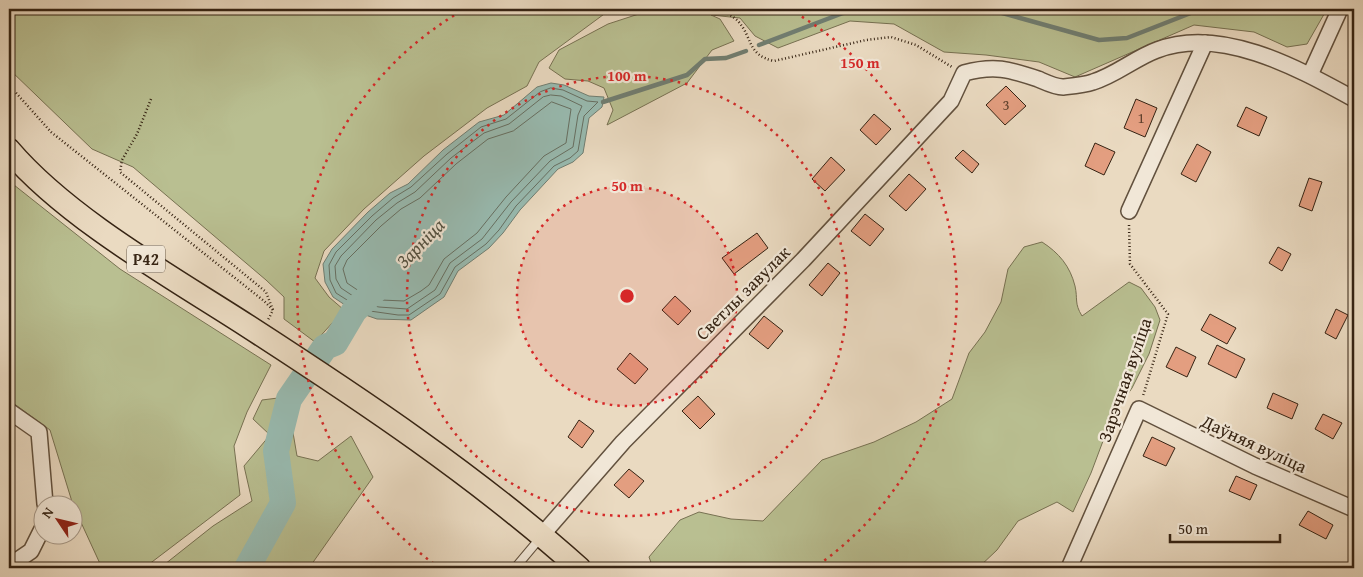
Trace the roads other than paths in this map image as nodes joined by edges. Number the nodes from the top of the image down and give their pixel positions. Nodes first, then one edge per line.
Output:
1 (1340, 9) edge
2 (1205, 43) junction
3 (1310, 75) junction
4 (1354, 99) edge
5 (9, 150) edge
6 (1129, 211) road end
7 (1139, 409) joint
8 (9, 411) edge
9 (43, 494) edge
10 (1354, 509) edge
11 (548, 528) junction
12 (34, 544) edge
13 (9, 566) edge
14 (515, 568) edge
15 (579, 568) edge
16 (1069, 568) edge

1 - 3 street
2 - 3 street
2 - 6 street
2 - 11 street, Светлы завулак
3 - 4 street
5 - 11 main road, Р42
7 - 10 street, Даўняя вуліца
7 - 16 street, Зарэчная вуліца
8 - 9 street
11 - 14 lane
11 - 15 main road, Р42
12 - 13 street

